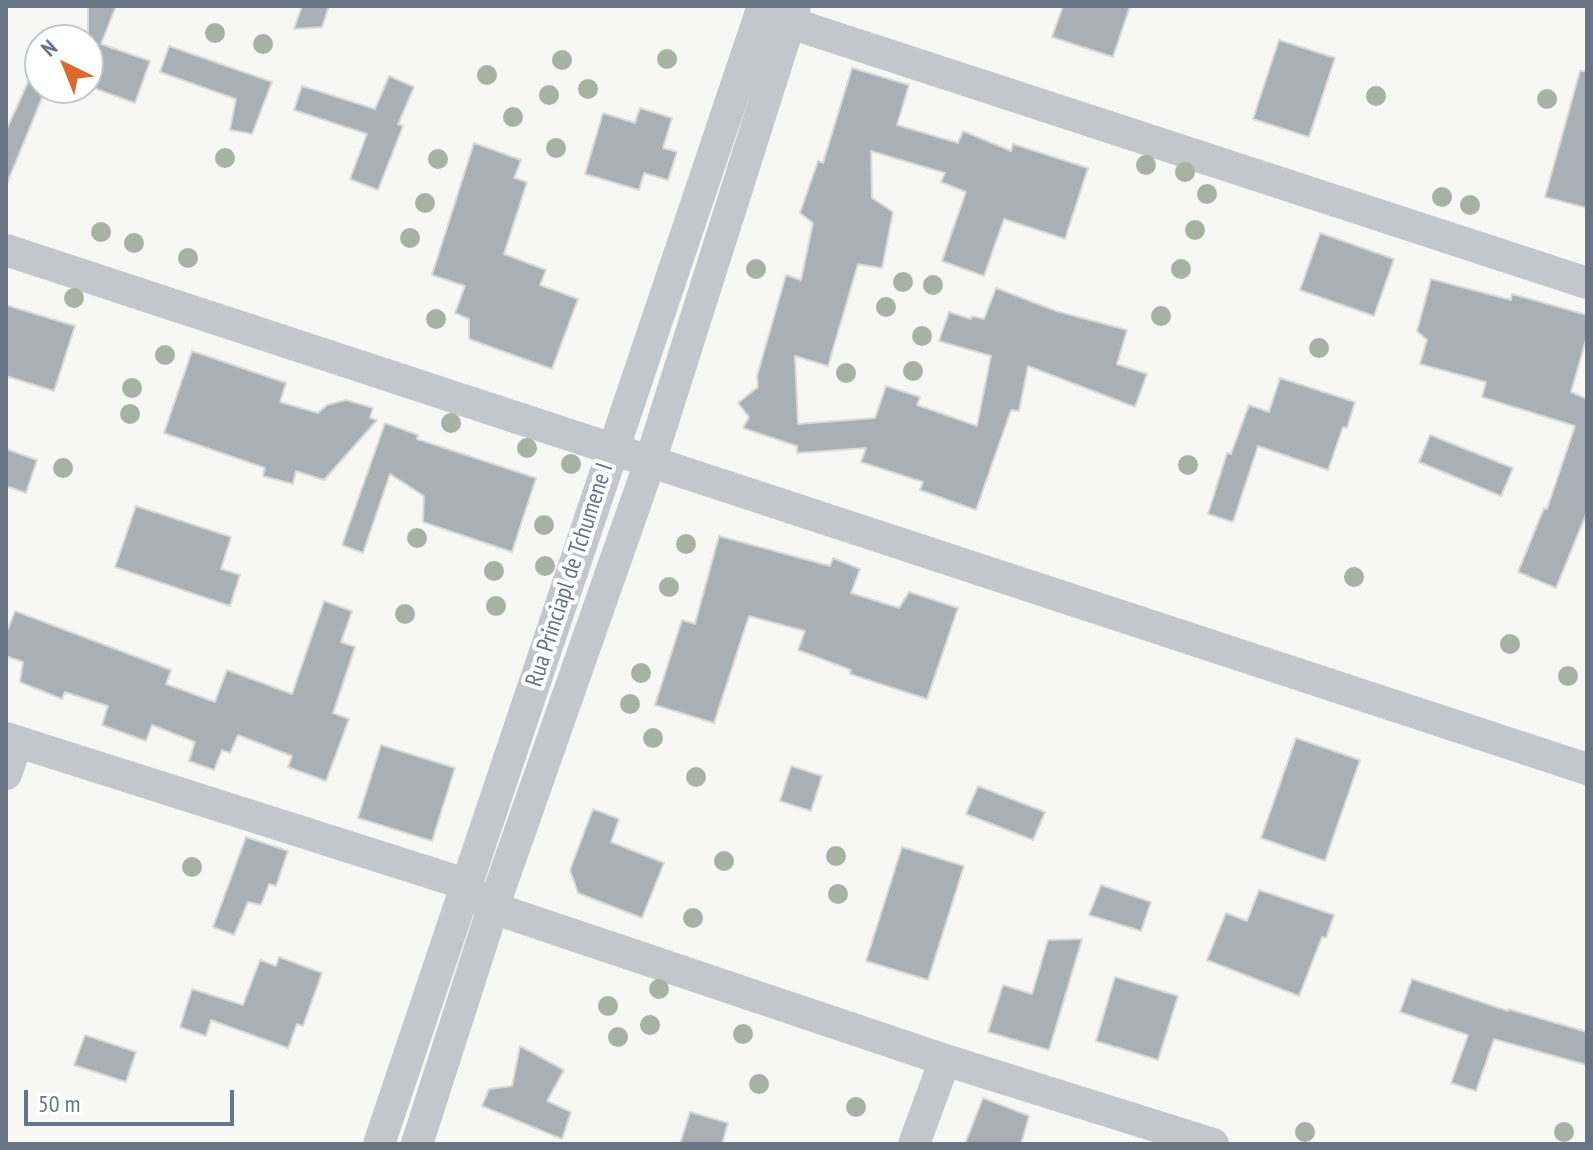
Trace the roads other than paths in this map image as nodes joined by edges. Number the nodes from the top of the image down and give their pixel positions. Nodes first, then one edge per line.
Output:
1 (770, 11) edge
2 (6, 250) edge
3 (1587, 283) edge
4 (612, 449) junction
5 (650, 462) junction
6 (12, 740) edge
7 (1587, 769) edge
8 (6, 774) edge
9 (466, 890) junction
10 (493, 908) junction
11 (945, 1060) junction
12 (379, 1144) edge
13 (417, 1144) edge
14 (914, 1144) edge
15 (1213, 1144) edge

1 - 3 street
1 - 4 street, Rua Princiapl de Tchumene I
1 - 5 street, Rua Princiapl de Tchumene I
2 - 4 street
4 - 5 street
4 - 9 street, Rua Princiapl de Tchumene I
5 - 7 street
5 - 10 street, Rua Princiapl de Tchumene I
6 - 8 street
6 - 9 street
9 - 10 street
9 - 12 street, Rua Princiapl de Tchumene I
10 - 11 street
10 - 13 street, Rua Princiapl de Tchumene I
11 - 14 street
11 - 15 street

